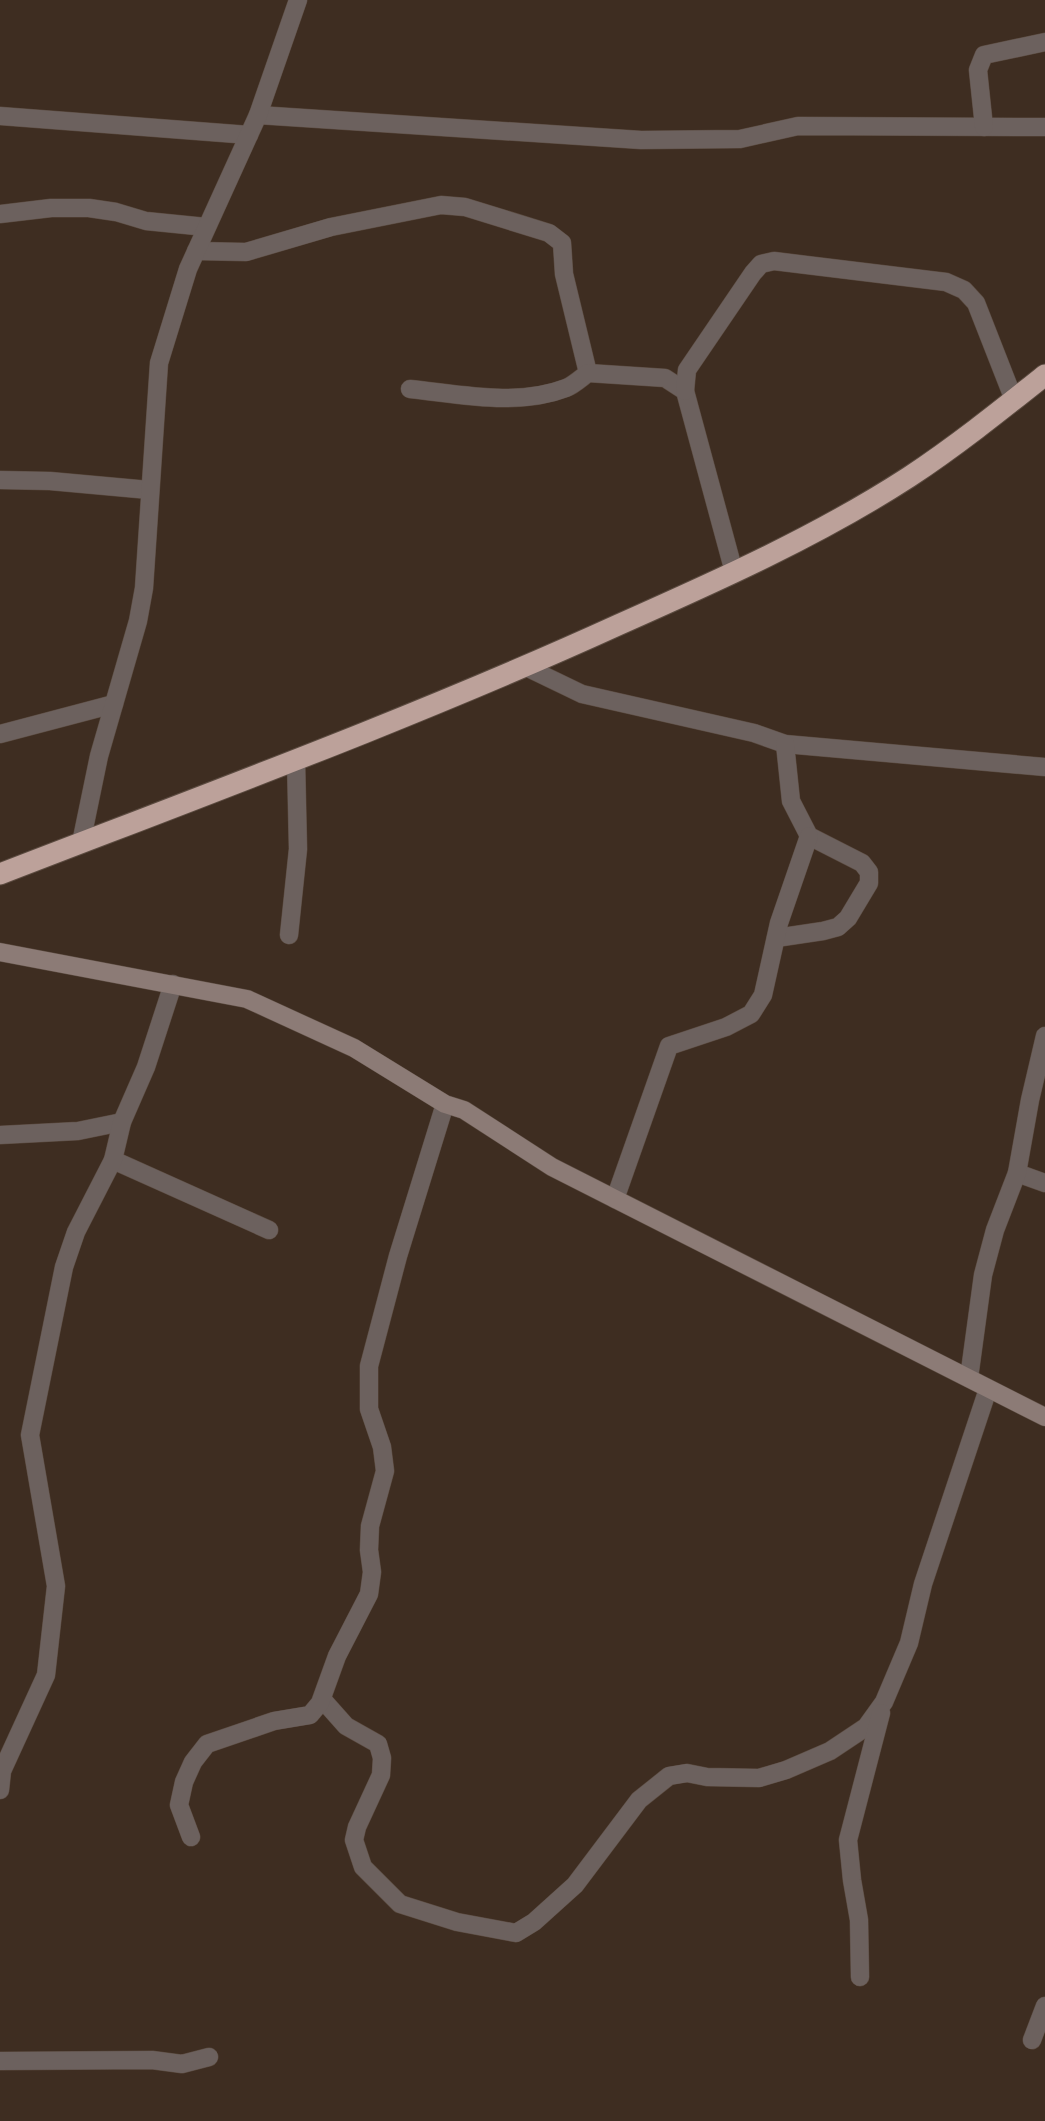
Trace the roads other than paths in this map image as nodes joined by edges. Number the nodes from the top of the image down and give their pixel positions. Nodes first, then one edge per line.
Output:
1 (298, 0) edge
2 (1045, 42) edge
3 (258, 115) junction
4 (0, 116) edge
5 (984, 127) junction
6 (1045, 127) edge
7 (249, 135) junction
8 (0, 214) edge
9 (206, 228) junction
10 (196, 251) junction
11 (687, 370) junction
12 (588, 373) junction
13 (1045, 375) edge
14 (665, 378) junction
15 (410, 389) dead end
16 (685, 391) junction
17 (1014, 400) junction
18 (0, 480) edge
19 (149, 490) junction
20 (734, 572) junction
21 (526, 667) junction
22 (114, 704) junction
23 (0, 734) edge
24 (785, 744) junction
25 (296, 760) junction
26 (1045, 767) edge
27 (808, 836) junction
28 (81, 843) junction
29 (0, 874) edge
30 (289, 935) dead end
31 (776, 938) junction
32 (0, 952) edge
33 (173, 984) junction
34 (1045, 1035) edge
35 (445, 1104) junction
36 (122, 1122) junction
37 (0, 1135) edge
38 (113, 1160) junction
39 (1017, 1173) junction
40 (1045, 1183) edge
41 (615, 1199) junction
42 (269, 1230) dead end
43 (969, 1378) junction
44 (988, 1389) junction
45 (1045, 1417) edge
46 (322, 1699) junction
47 (884, 1702) junction
48 (0, 1790) edge
49 (191, 1837) dead end
50 (860, 1977) dead end
51 (1045, 2006) edge
52 (1032, 2040) dead end
53 (209, 2057) dead end
54 (0, 2061) edge

1 - 3 street
2 - 5 street
3 - 5 street
3 - 7 street
4 - 7 street
5 - 6 street
7 - 9 street
8 - 9 street
9 - 10 street
10 - 12 street
10 - 19 street
11 - 14 street
11 - 16 street
11 - 17 street
12 - 14 street
12 - 15 street
13 - 17 highway
14 - 16 street
16 - 20 street
17 - 20 highway
18 - 19 street
19 - 22 street
20 - 21 highway
21 - 24 street
21 - 25 highway
22 - 23 street
22 - 28 street
24 - 26 street
24 - 27 street
25 - 28 highway
25 - 30 street
27 - 31 street
27 - 31 street
28 - 29 highway
31 - 41 street
32 - 33 street
33 - 35 street
33 - 36 street
34 - 39 street
35 - 41 street
35 - 46 street
36 - 37 street
36 - 38 street
38 - 42 street
38 - 48 street
39 - 40 street
39 - 43 street
41 - 43 street
43 - 44 street
44 - 45 street
44 - 47 street
46 - 47 street
46 - 49 street
47 - 50 street
51 - 52 street
53 - 54 street

